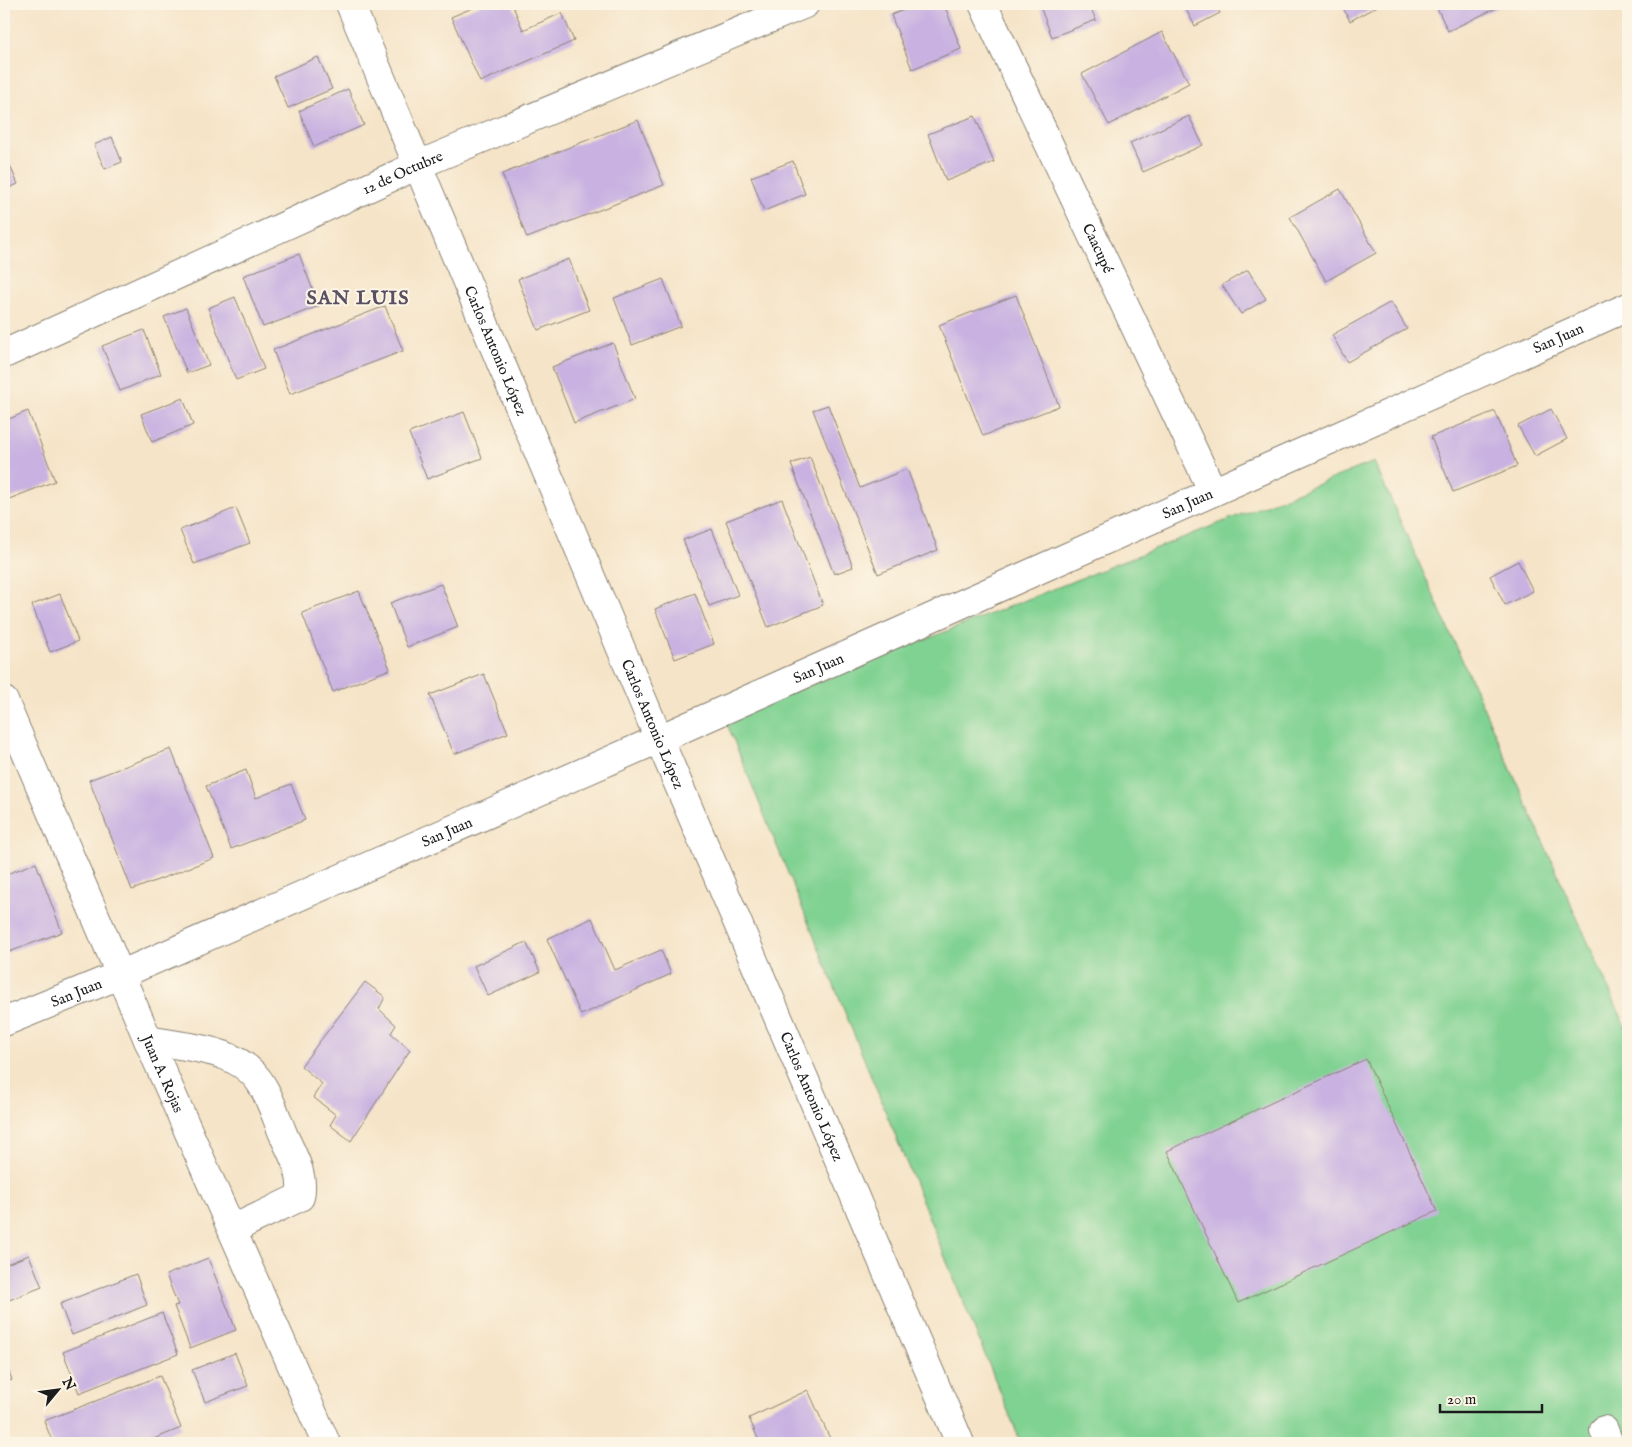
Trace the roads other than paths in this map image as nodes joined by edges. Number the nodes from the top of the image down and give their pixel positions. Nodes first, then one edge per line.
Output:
1 (350, 4) edge
2 (805, 4) edge
3 (983, 4) edge
4 (418, 165) junction
5 (1628, 308) edge
6 (4, 354) edge
7 (1213, 492) junction
8 (4, 701) edge
9 (659, 739) junction
10 (122, 974) junction
11 (4, 1022) edge
12 (148, 1040) junction
13 (233, 1229) junction
14 (326, 1443) edge
15 (960, 1443) edge

1 - 4 street, Carlos Antonio López
2 - 4 street, 12 de Octubre
3 - 7 street, Caacupé
4 - 6 street, 12 de Octubre
4 - 9 street, Carlos Antonio López
5 - 7 street, San Juan
7 - 9 street, San Juan
8 - 10 street, Juan A. Rojas
9 - 10 street, San Juan
9 - 15 street, Carlos Antonio López
10 - 11 street, San Juan
10 - 12 street, Juan A. Rojas
12 - 13 street, Juan A. Rojas
12 - 13 street
13 - 14 street, Juan A. Rojas

